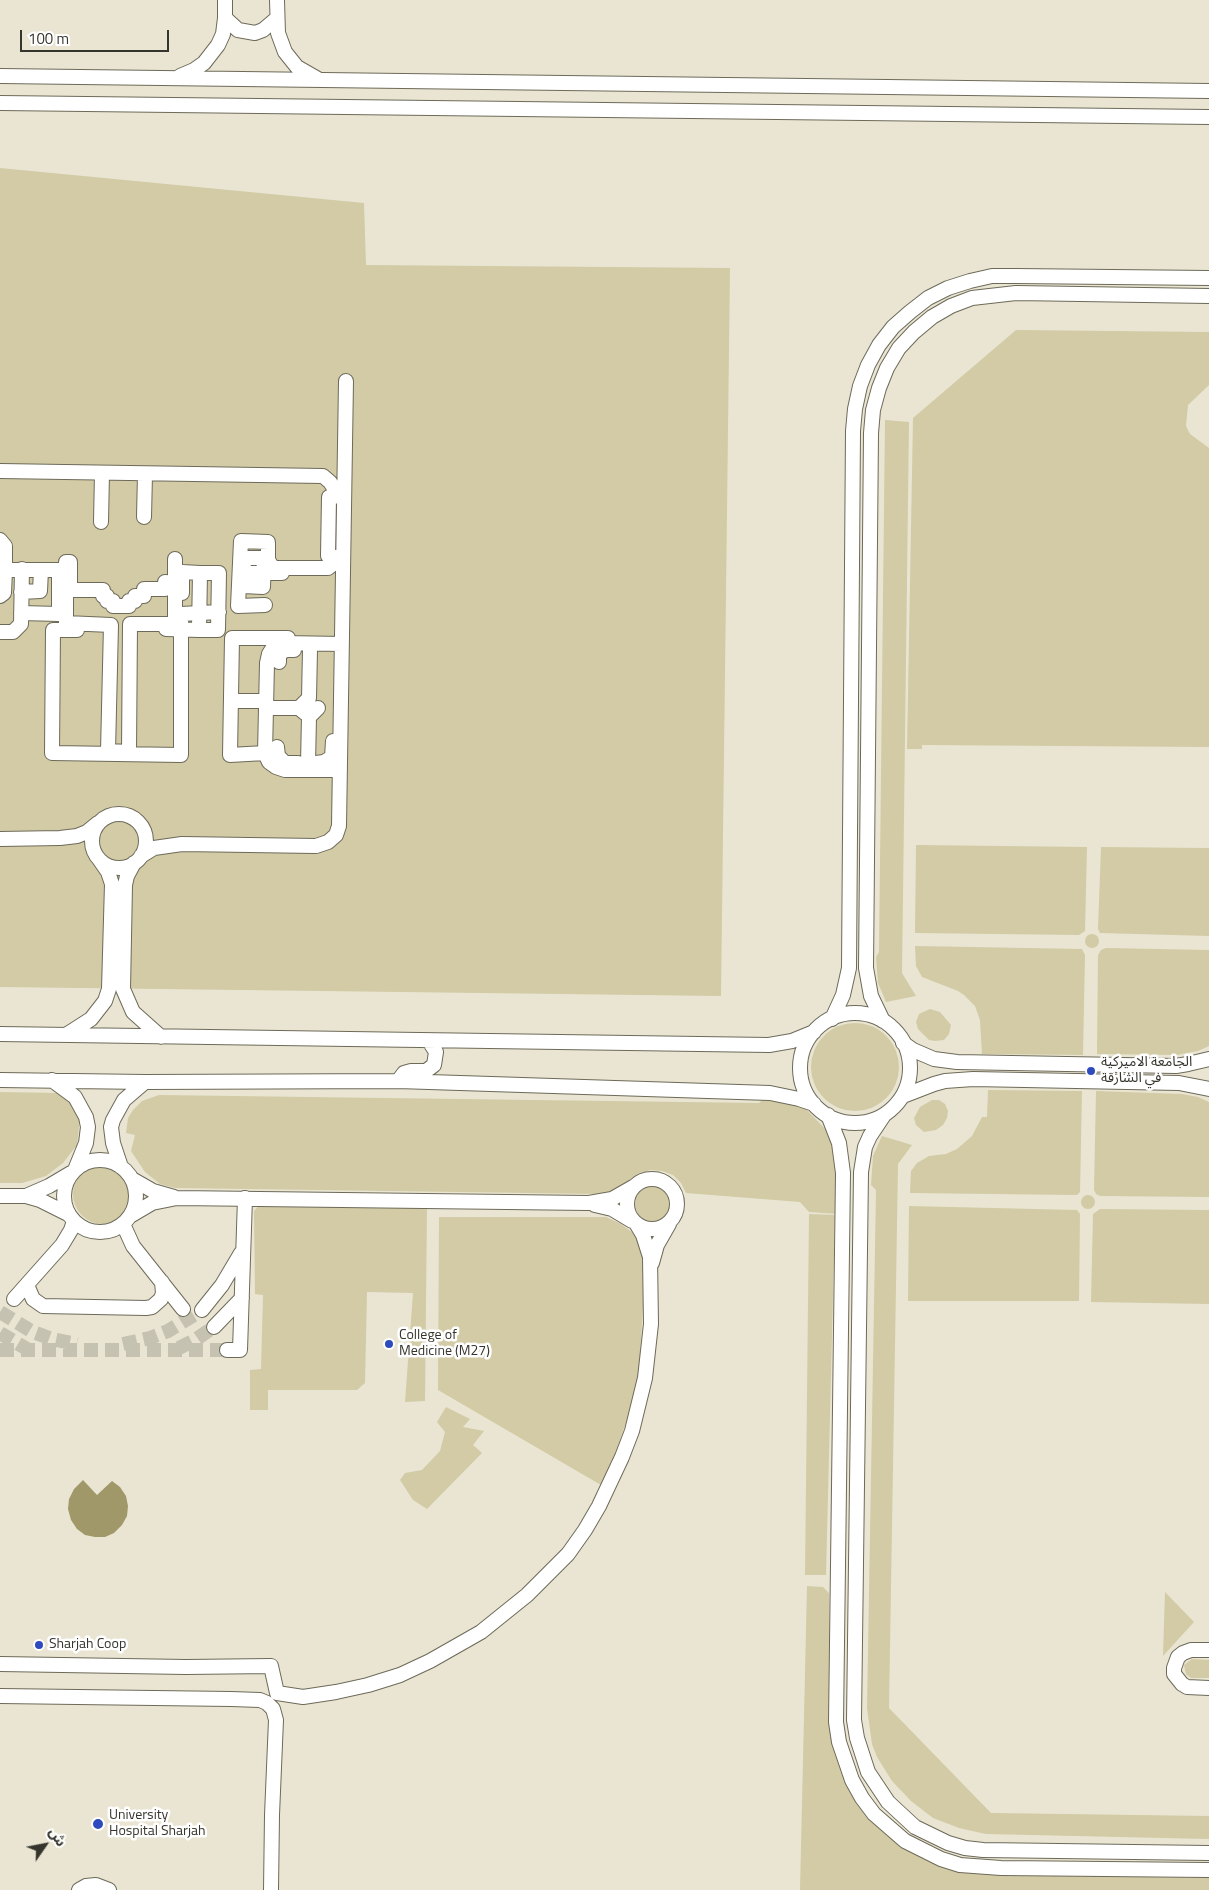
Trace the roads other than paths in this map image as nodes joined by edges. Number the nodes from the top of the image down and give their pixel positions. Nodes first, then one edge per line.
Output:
1 (225, 0) edge
2 (277, 0) edge
3 (225, 18) junction
4 (276, 19) junction
5 (0, 76) edge
6 (172, 78) junction
7 (323, 80) junction
8 (1209, 91) edge
9 (0, 103) edge
10 (1209, 118) edge
11 (1209, 278) edge
12 (1209, 296) edge
13 (346, 381) dead end
14 (0, 464) edge
15 (0, 471) edge
16 (344, 471) junction
17 (102, 473) junction
18 (145, 474) junction
19 (144, 517) dead end
20 (101, 522) dead end
21 (0, 540) edge
22 (175, 559) dead end
23 (22, 569) junction
24 (5, 570) junction
25 (41, 570) junction
26 (200, 573) junction
27 (243, 573) dead end
28 (342, 574) junction
29 (178, 588) junction
30 (40, 591) junction
31 (20, 592) junction
32 (59, 592) junction
33 (200, 594) junction
34 (219, 594) junction
35 (0, 596) edge
36 (265, 605) dead end
37 (200, 612) junction
38 (219, 612) junction
39 (21, 613) junction
40 (41, 613) junction
41 (181, 614) junction
42 (181, 629) junction
43 (111, 630) junction
44 (130, 630) junction
45 (199, 630) junction
46 (0, 632) edge
47 (324, 637) dead end
48 (342, 644) junction
49 (310, 650) junction
50 (279, 662) dead end
51 (231, 701) junction
52 (266, 704) junction
53 (309, 708) junction
54 (333, 708) junction
55 (271, 750) junction
56 (308, 764) junction
57 (340, 770) junction
58 (100, 822) junction
59 (140, 824) junction
60 (60, 838) junction
61 (0, 839) edge
62 (182, 844) junction
63 (97, 857) junction
64 (138, 860) junction
65 (832, 1019) junction
66 (883, 1022) junction
67 (814, 1032) junction
68 (0, 1034) edge
69 (65, 1036) junction
70 (161, 1037) junction
71 (429, 1041) junction
72 (903, 1043) junction
73 (1209, 1059) edge
74 (957, 1062) junction
75 (0, 1080) edge
76 (51, 1080) junction
77 (956, 1080) junction
78 (398, 1081) junction
79 (145, 1082) junction
80 (1209, 1089) edge
81 (903, 1096) junction
82 (814, 1104) junction
83 (884, 1115) junction
84 (828, 1116) junction
85 (121, 1167) junction
86 (73, 1172) junction
87 (132, 1179) junction
88 (633, 1188) junction
89 (0, 1196) edge
90 (26, 1196) junction
91 (177, 1198) junction
92 (245, 1198) junction
93 (589, 1204) junction
94 (71, 1218) junction
95 (126, 1220) junction
96 (635, 1223) junction
97 (669, 1224) junction
98 (244, 1243) junction
99 (651, 1269) junction
100 (162, 1282) junction
101 (27, 1285) junction
102 (242, 1298) junction
103 (14, 1299) dead end
104 (184, 1309) dead end
105 (202, 1310) tunnel mouth
106 (214, 1327) tunnel mouth
107 (227, 1350) tunnel mouth
108 (1209, 1650) edge
109 (0, 1664) edge
110 (1209, 1688) edge
111 (0, 1696) edge
112 (1152, 1852) junction
113 (1209, 1853) edge
114 (1152, 1870) junction
115 (1209, 1870) edge
116 (78, 1890) edge
117 (110, 1890) edge
118 (271, 1890) edge

1 - 3 street
2 - 4 street
3 - 4 street
3 - 6 street
4 - 7 street
5 - 6 street
6 - 7 street
7 - 8 street
9 - 10 street
11 - 65 street
12 - 66 street
13 - 16 street
14 - 16 street
15 - 17 street
16 - 28 street
17 - 18 street
17 - 20 street
18 - 19 street
18 - 36 street
21 - 24 street
22 - 29 street
23 - 24 street
23 - 25 street
23 - 31 street
24 - 35 street
25 - 30 street
25 - 32 street
26 - 29 street
26 - 33 street
26 - 34 street
27 - 28 street
28 - 48 street
29 - 33 street
29 - 41 street
29 - 43 street
29 - 44 street
30 - 31 street
30 - 32 street
30 - 40 street
31 - 39 street
32 - 40 street
33 - 34 street
33 - 37 street
34 - 38 street
37 - 38 street
37 - 41 street
37 - 45 street
38 - 45 street
39 - 40 street
39 - 46 street
41 - 42 street
42 - 43 street
42 - 44 street
42 - 45 street
43 - 44 street
43 - 44 street
47 - 51 street
48 - 52 street
48 - 57 street
49 - 50 street
49 - 53 street
49 - 54 street
51 - 52 street
51 - 55 street
52 - 53 street
52 - 55 street
53 - 54 street
53 - 56 street
54 - 56 street
55 - 56 street
55 - 57 street
57 - 62 street
58 - 59 street
58 - 60 street
58 - 63 street
59 - 62 street
59 - 64 street
60 - 61 street
60 - 63 street
62 - 64 street
63 - 64 street
63 - 69 street
64 - 70 street
65 - 66 street
65 - 67 street
66 - 72 street
67 - 71 street
67 - 82 street
68 - 69 street
69 - 70 street
70 - 71 street
71 - 78 street
72 - 74 street
72 - 81 street
73 - 74 street
74 - 77 street
75 - 76 street
76 - 79 street
76 - 86 street
77 - 80 street
77 - 81 street
78 - 79 street
78 - 82 street
79 - 85 street
81 - 83 street
82 - 84 street
83 - 84 street
83 - 112 street
84 - 114 street
85 - 86 street
85 - 87 street
86 - 90 street
86 - 94 street
87 - 91 street
87 - 95 street
88 - 93 street
88 - 96 street
88 - 97 street
89 - 90 street
90 - 94 street
91 - 92 street
91 - 95 street
92 - 93 street
92 - 98 street
93 - 96 street
94 - 95 street
94 - 101 street
95 - 100 street
96 - 97 street
96 - 99 street
97 - 99 street
98 - 102 street
98 - 105 street
99 - 109 street
100 - 101 street
100 - 104 street
101 - 103 street
102 - 106 street
102 - 107 street
108 - 110 street
111 - 118 street
112 - 113 street
112 - 114 street
114 - 115 street
116 - 117 street

